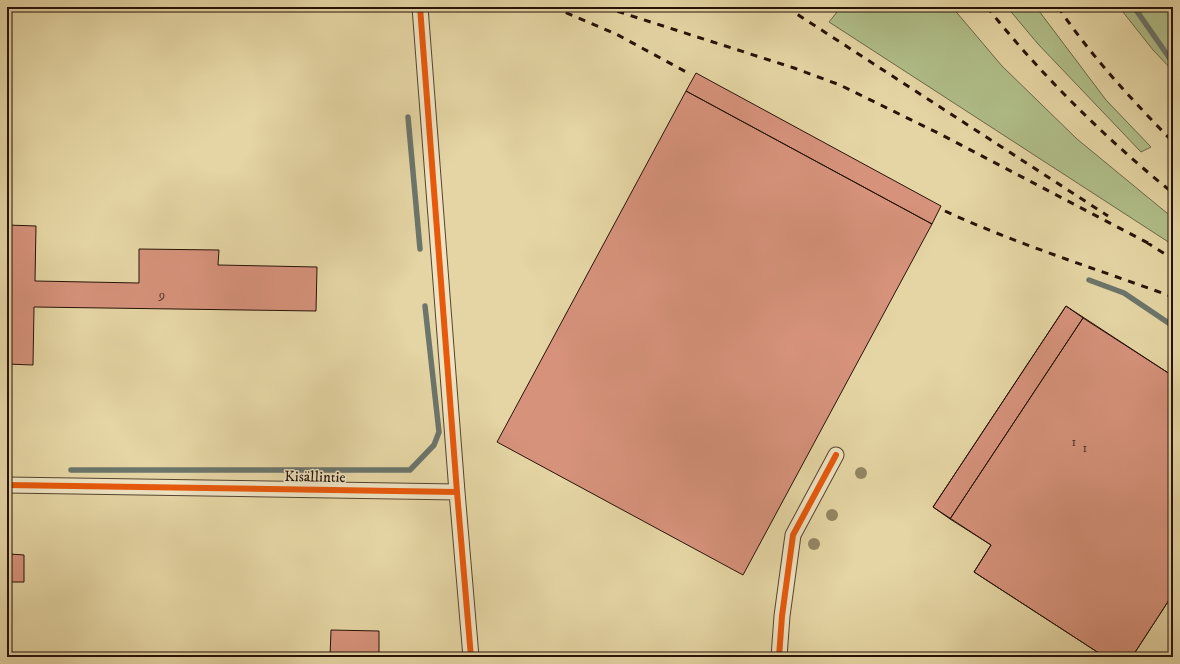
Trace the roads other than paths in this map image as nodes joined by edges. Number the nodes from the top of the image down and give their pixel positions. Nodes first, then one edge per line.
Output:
1 (420, 7) edge
2 (836, 455) dead end
3 (7, 485) edge
4 (457, 492) junction
5 (470, 657) edge
6 (779, 657) edge

1 - 4 street
2 - 6 street
3 - 4 street, Kisällintie
4 - 5 street

